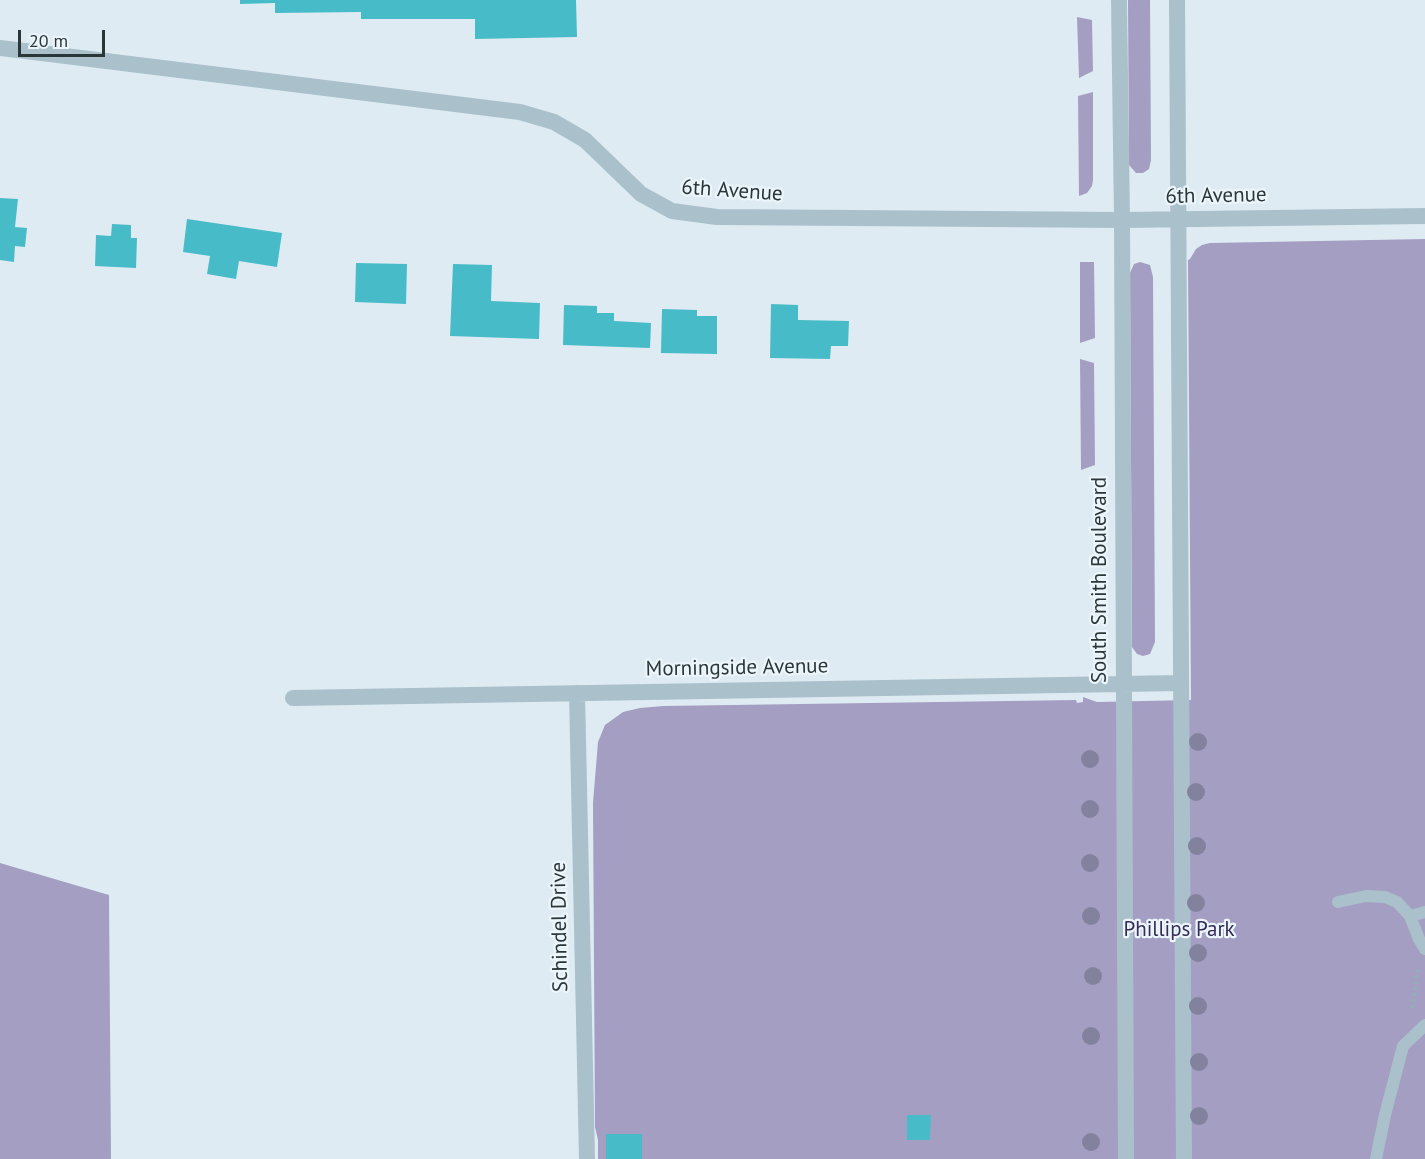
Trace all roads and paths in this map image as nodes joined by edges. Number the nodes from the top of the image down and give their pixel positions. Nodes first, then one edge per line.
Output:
1 (1119, 0) edge
2 (1177, 0) edge
3 (0, 48) edge
4 (1425, 216) edge
5 (1179, 218) junction
6 (1122, 220) junction
7 (1181, 682) junction
8 (1123, 683) junction
9 (577, 693) junction
10 (293, 698) dead end
11 (1338, 902) dead end
12 (1425, 912) edge
13 (1410, 916) junction
14 (1422, 954) edge
15 (1425, 1025) edge
16 (1409, 1039) junction
17 (587, 1159) edge
18 (1126, 1159) edge
19 (1184, 1159) edge
20 (1377, 1159) edge

1 - 6 street, South Smith Boulevard
2 - 5 street
3 - 6 street, 6th Avenue
4 - 5 street, 6th Avenue
5 - 6 street, 6th Avenue
5 - 7 street
6 - 8 street, South Smith Boulevard
7 - 8 street, Morningside Avenue
7 - 19 street
8 - 9 street, Morningside Avenue
8 - 18 street, South Smith Boulevard
9 - 10 street, Morningside Avenue
9 - 17 street, Schindel Drive
11 - 13 lane
12 - 13 lane
13 - 14 lane
14 - 16 path
15 - 16 lane
16 - 20 lane

